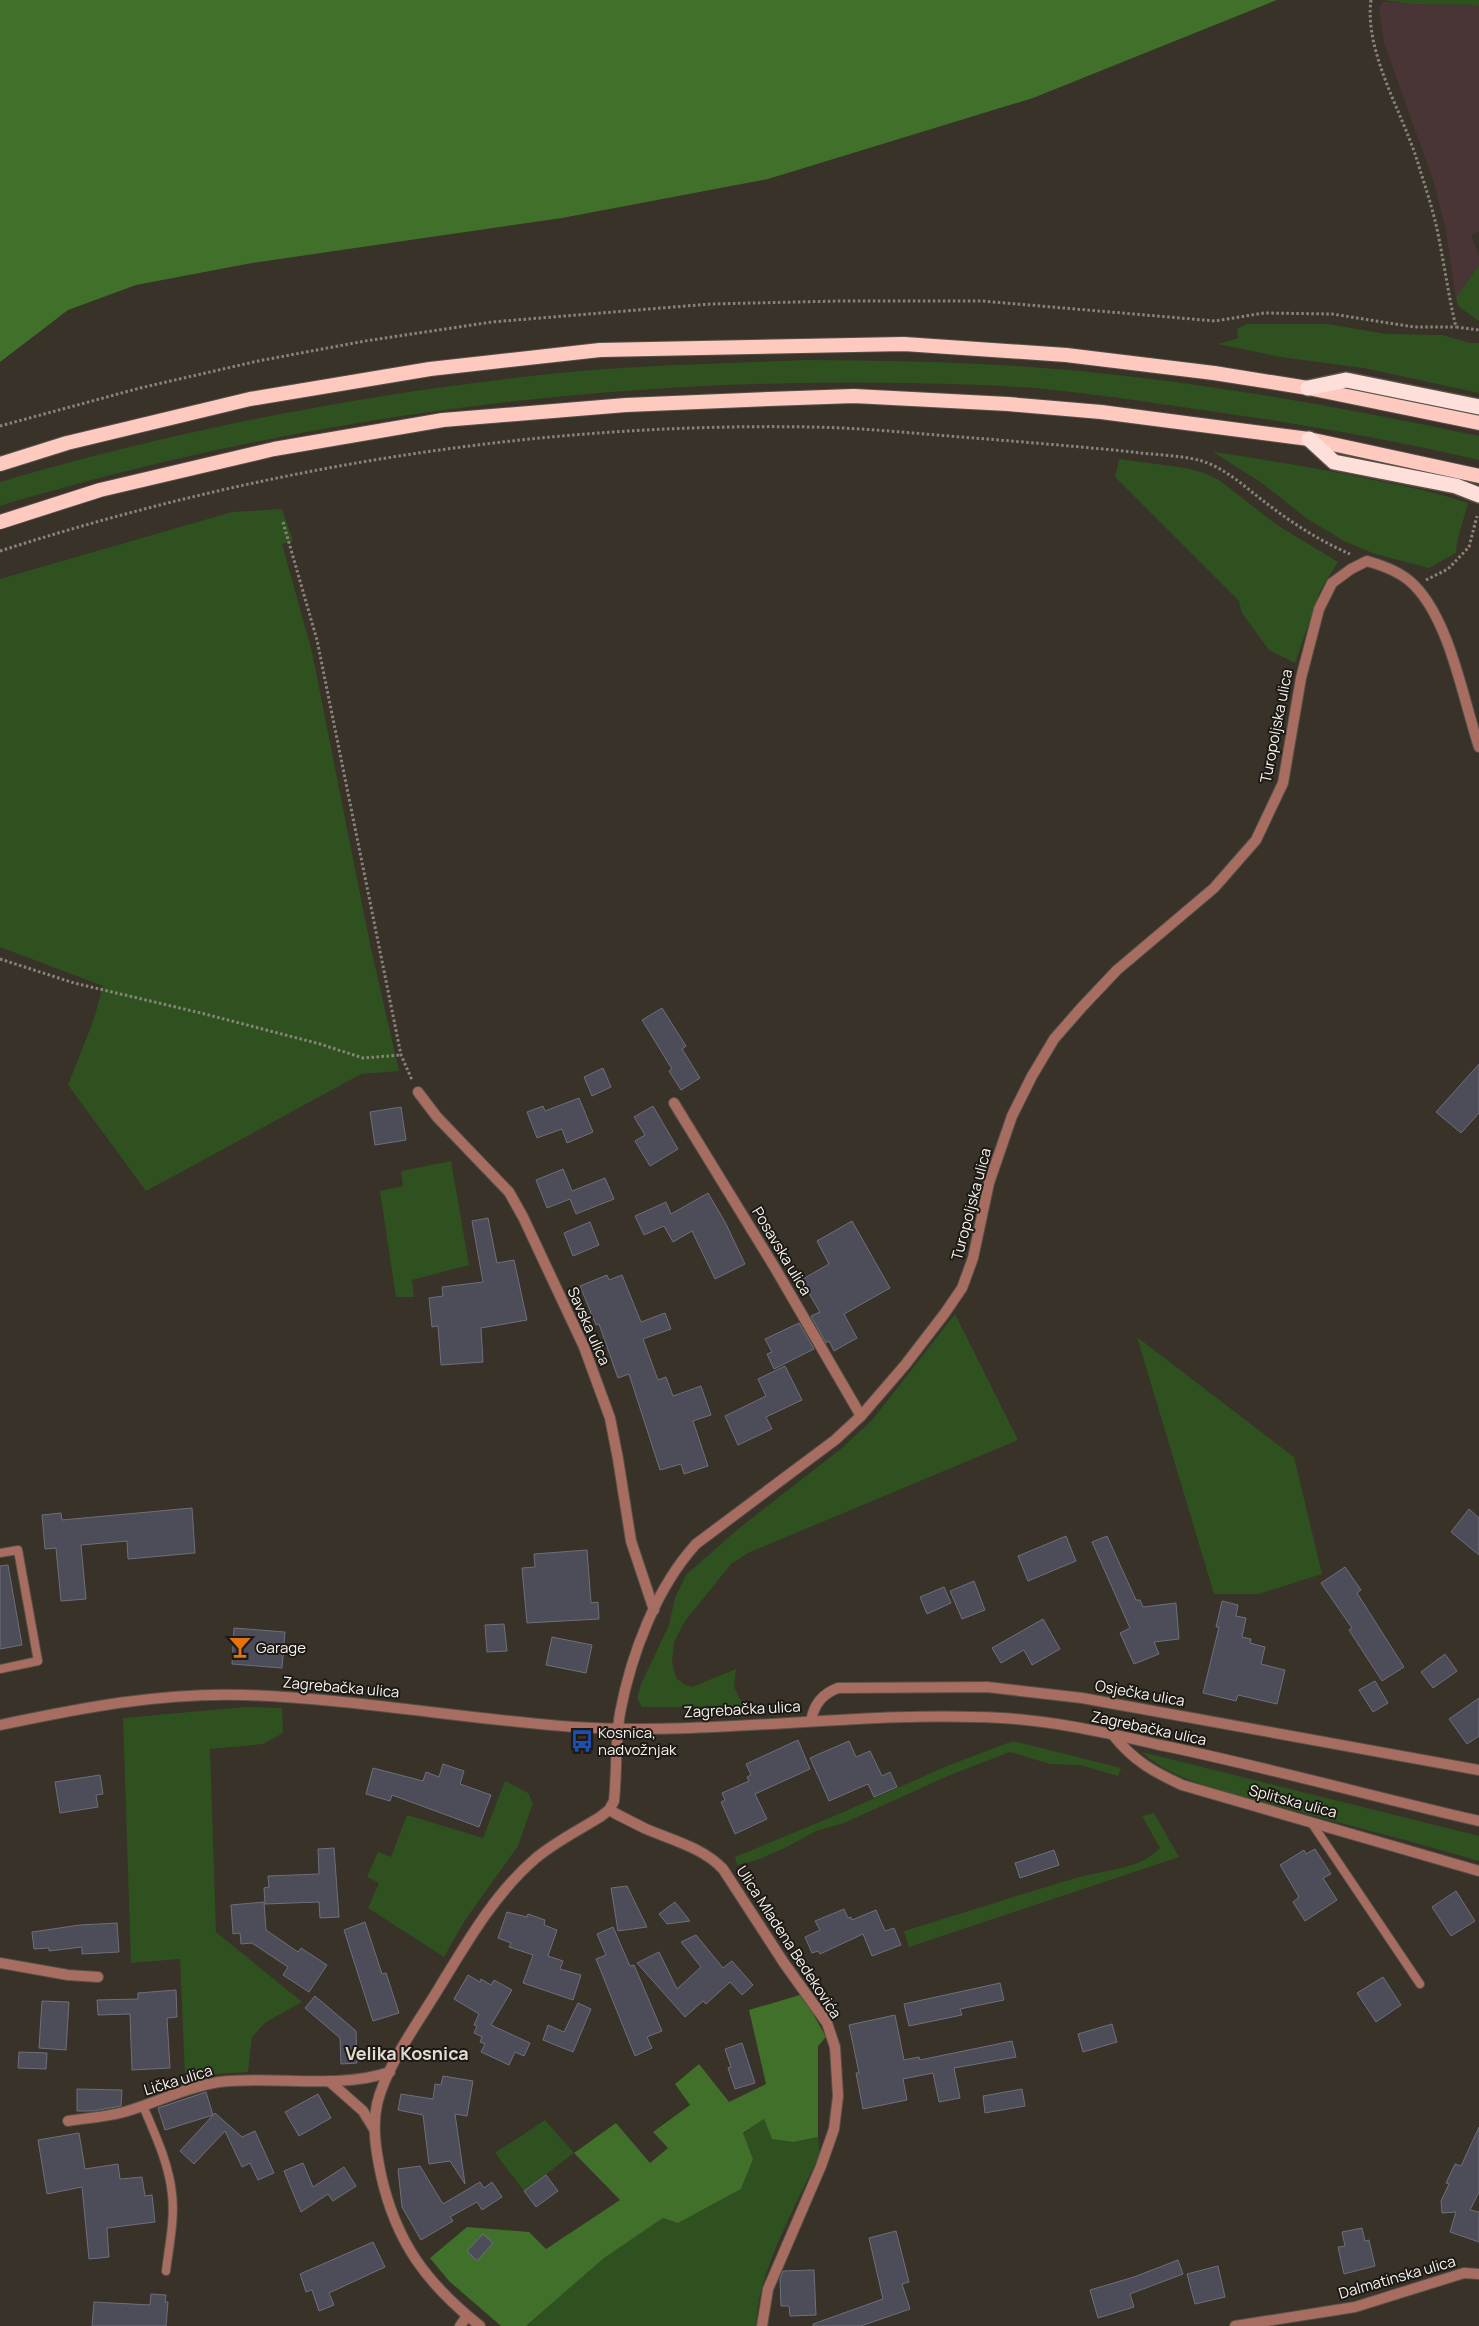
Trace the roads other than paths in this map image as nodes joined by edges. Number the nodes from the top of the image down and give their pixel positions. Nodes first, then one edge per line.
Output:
1 (1308, 388) junction
2 (1479, 406) edge
3 (1479, 423) edge
4 (1309, 439) junction
5 (0, 464) edge
6 (1479, 476) edge
7 (1479, 495) edge
8 (0, 522) edge
9 (1479, 747) edge
10 (418, 1092) road end
11 (674, 1103) dead end
12 (861, 1416) junction
13 (0, 1553) edge
14 (654, 1610) junction
15 (0, 1670) edge
16 (811, 1721) junction
17 (0, 1725) edge
18 (618, 1728) junction
19 (1113, 1735) junction
20 (1479, 1770) edge
21 (609, 1810) junction
22 (1479, 1821) edge
23 (1312, 1822) junction
24 (1479, 1871) edge
25 (0, 1963) edge
26 (98, 1977) dead end
27 (1420, 1984) dead end
28 (390, 2072) junction
29 (329, 2081) junction
30 (143, 2106) junction
31 (68, 2121) dead end
32 (374, 2130) junction
33 (166, 2271) dead end
34 (1479, 2274) edge
35 (468, 2316) junction
36 (460, 2326) edge
37 (480, 2326) edge
38 (762, 2326) edge
39 (1235, 2326) edge

1 - 2 highway
1 - 3 highway
1 - 5 highway
4 - 6 highway
4 - 7 highway
4 - 8 highway
9 - 12 street, Turopoljska ulica
10 - 14 street, Savska ulica
11 - 12 street, Posavska ulica
12 - 14 street, Turopoljska ulica
13 - 15 lane
14 - 18 street, Turopoljska ulica
16 - 18 street, Zagrebačka ulica
16 - 19 street, Zagrebačka ulica
16 - 20 street, Osječka ulica
17 - 18 street, Zagrebačka ulica
18 - 21 street
19 - 22 street, Zagrebačka ulica
19 - 23 street, Splitska ulica
21 - 28 street
21 - 38 street, Ulica Mladena Bedekovića
23 - 24 street, Splitska ulica
23 - 27 lane
25 - 26 street
28 - 29 street, Lička ulica
28 - 32 street
29 - 30 street, Lička ulica
29 - 32 street
30 - 31 street, Lička ulica
30 - 33 lane
32 - 35 street
34 - 39 street, Dalmatinska ulica
35 - 36 street
35 - 37 street

